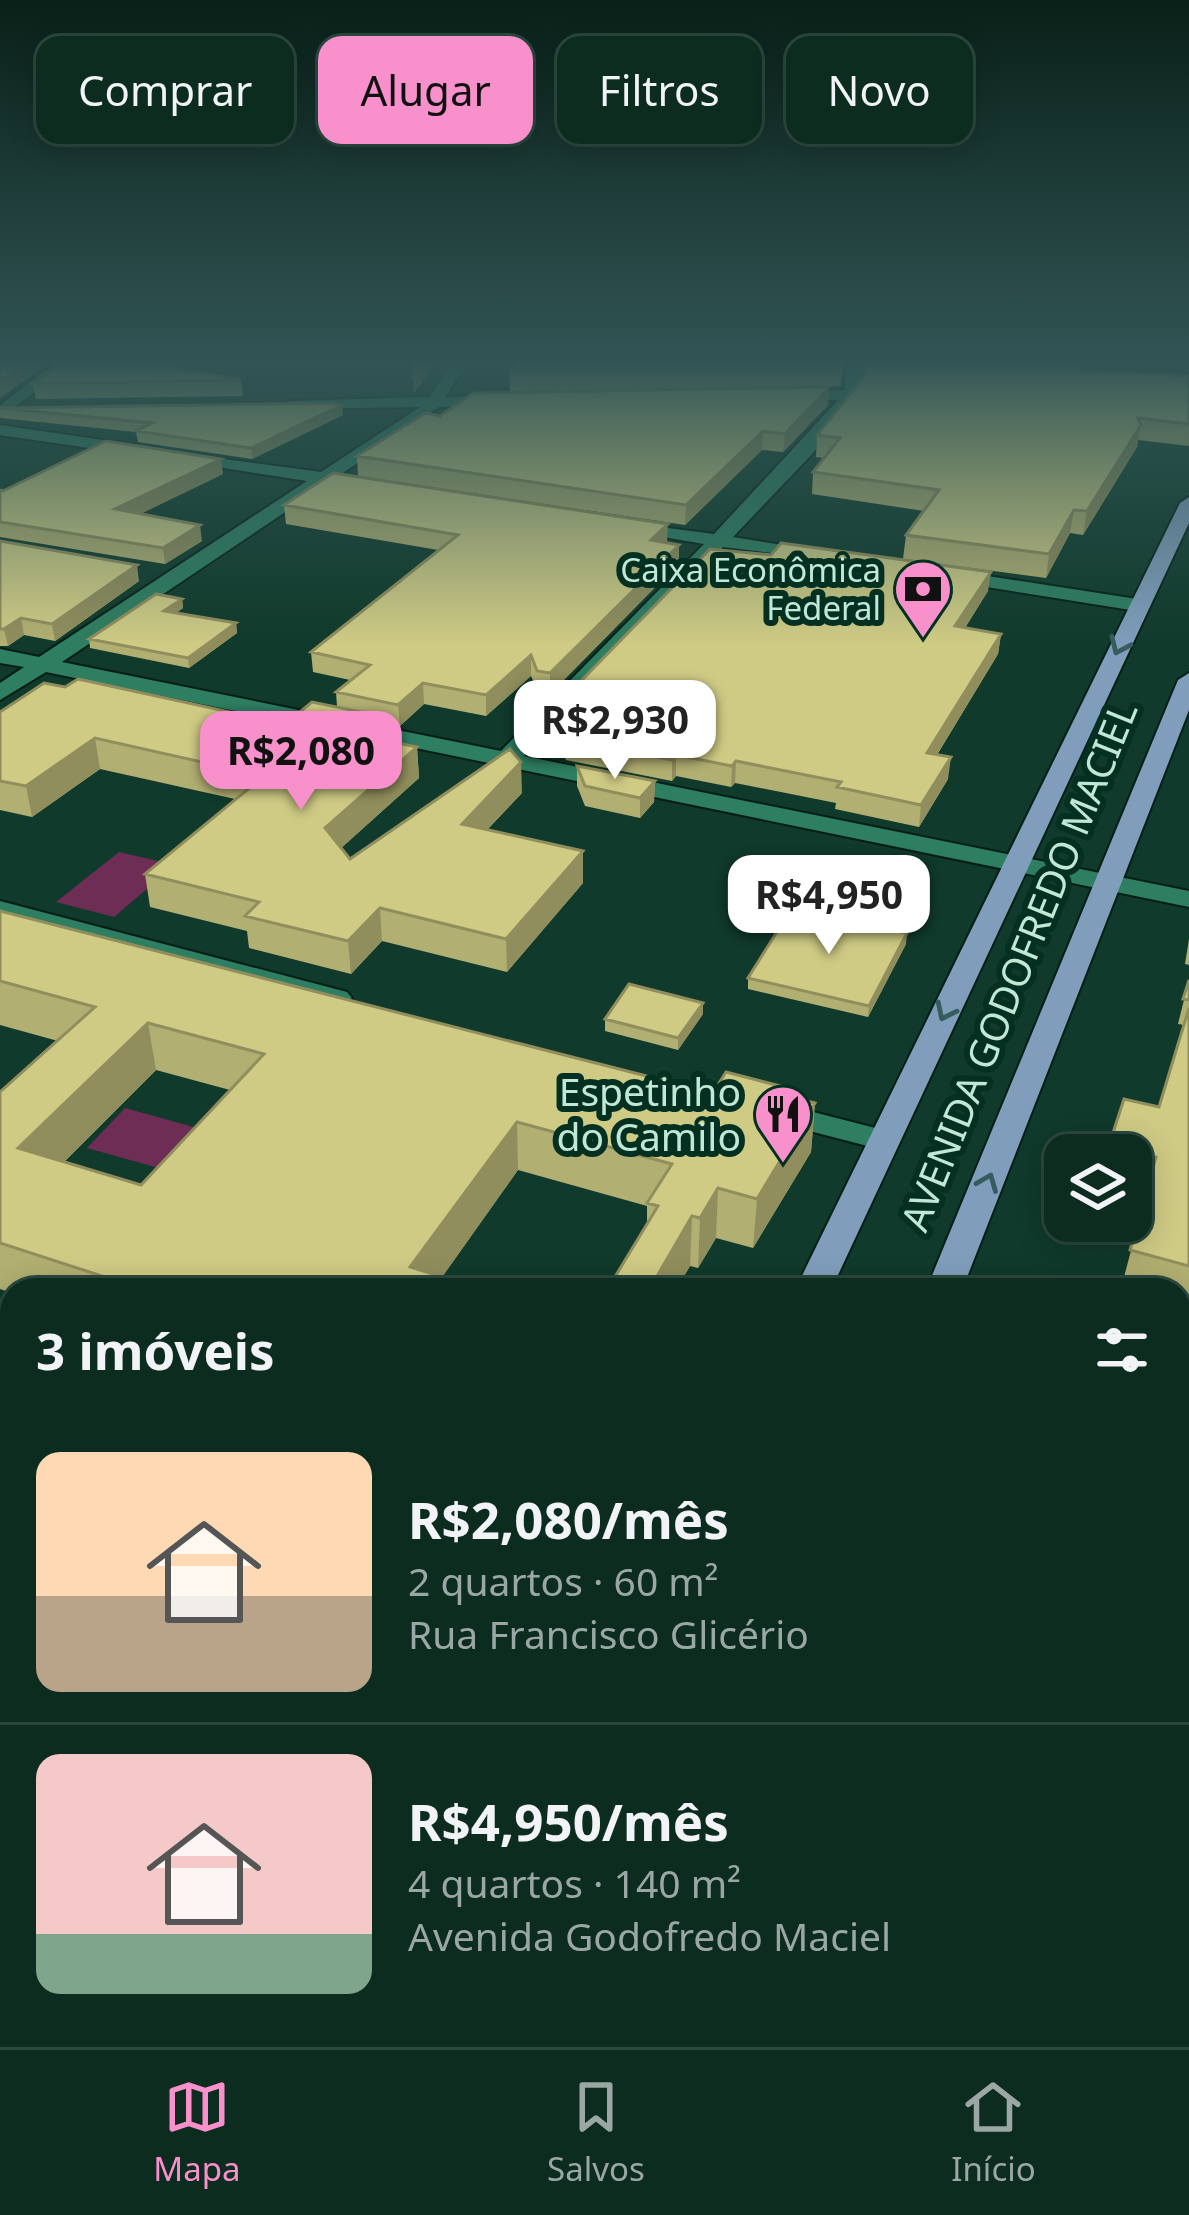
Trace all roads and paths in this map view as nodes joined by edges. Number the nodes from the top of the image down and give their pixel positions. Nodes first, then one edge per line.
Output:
1 (159, 454) edge
2 (361, 454) edge
3 (802, 454) edge
4 (325, 478) junction
5 (376, 486) edge
6 (1189, 503) edge
7 (609, 523) edge
8 (715, 540) junction
9 (829, 557) edge
10 (919, 572) edge
11 (1137, 605) junction
12 (0, 656) edge
13 (43, 665) junction
14 (1189, 680) edge
15 (0, 693) edge
16 (508, 758) junction
17 (1015, 864) junction
18 (1111, 883) junction
19 (1189, 899) edge
20 (0, 909) edge
21 (368, 1006) edge
22 (760, 1108) edge
23 (883, 1140) junction
24 (819, 1278) edge
25 (956, 1278) edge

1 - 4 street
2 - 4 street
3 - 8 street
4 - 5 street
4 - 13 street
6 - 11 main road, AVENIDA GODOFREDO MACIEL
7 - 8 street
8 - 9 street
8 - 16 street
10 - 11 street
11 -> 17 main road, AVENIDA GODOFREDO MACIEL
12 - 13 street
13 - 15 street
13 - 16 street
14 - 18 main road, AVENIDA GODOFREDO MACIEL
16 - 17 street
17 - 18 street
17 -> 23 main road, AVENIDA GODOFREDO MACIEL
18 - 19 street
25 -> 18 main road, AVENIDA GODOFREDO MACIEL
20 - 21 street
22 - 23 street
23 - 24 main road, AVENIDA GODOFREDO MACIEL

